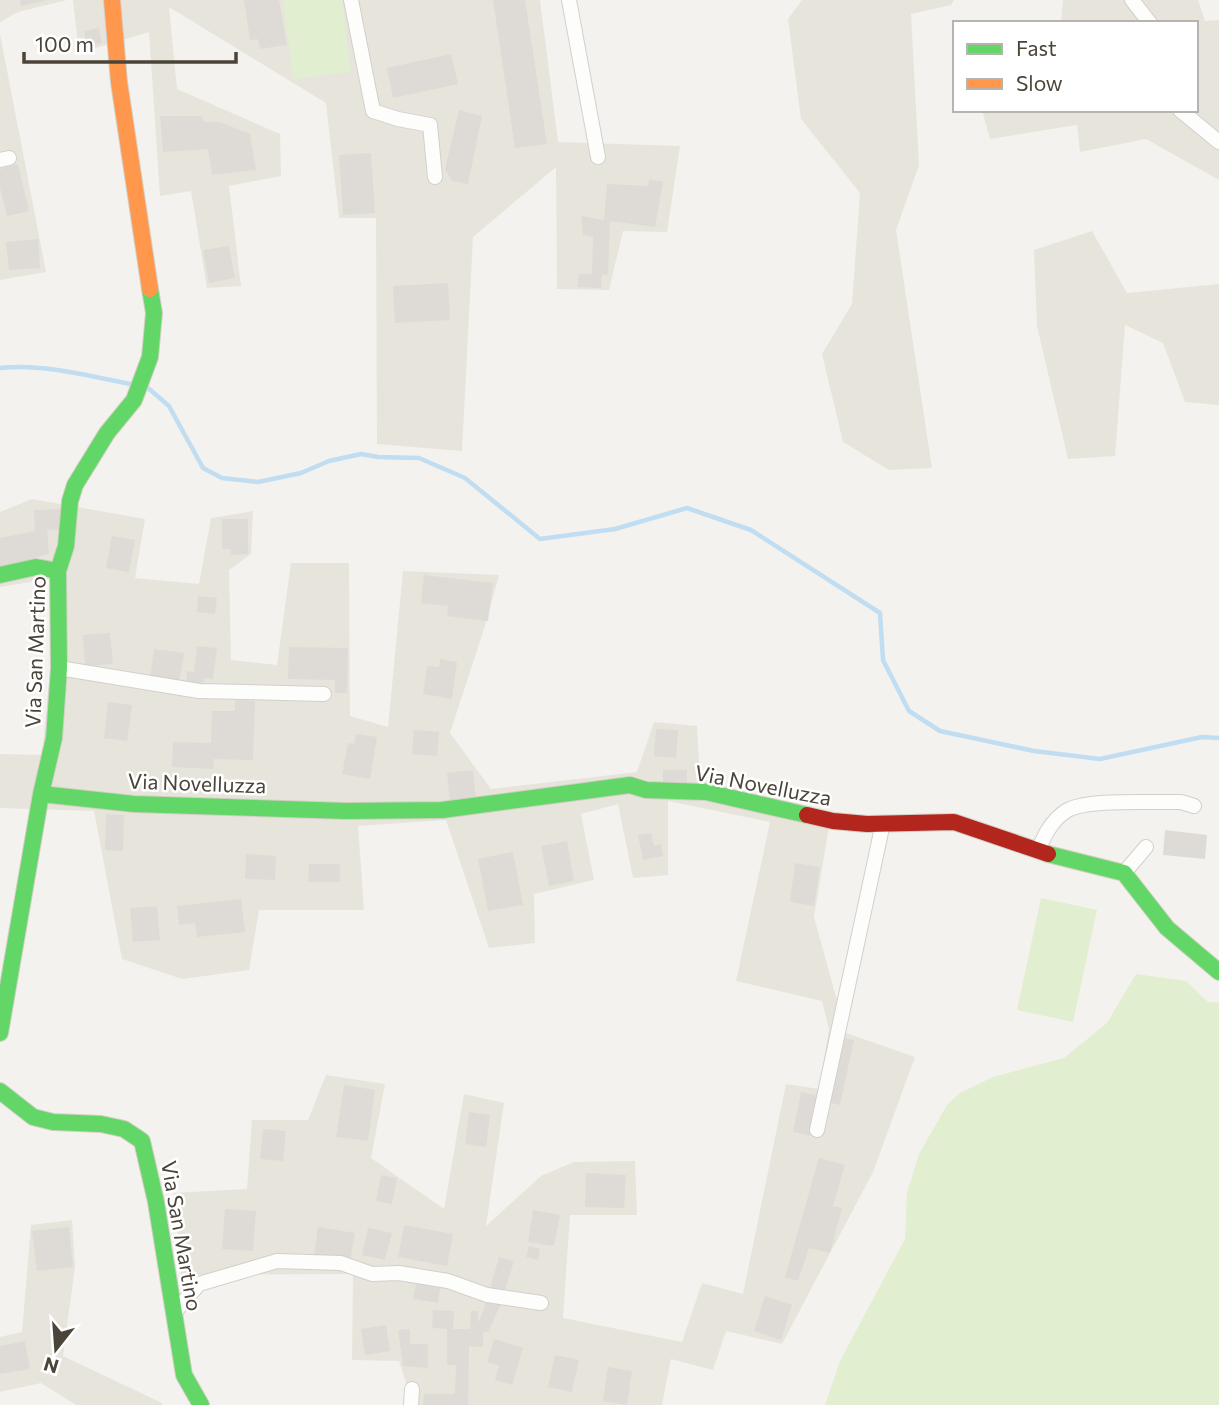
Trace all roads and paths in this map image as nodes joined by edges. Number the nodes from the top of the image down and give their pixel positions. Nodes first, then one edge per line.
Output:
1 (112, 0) edge
2 (351, 0) edge
3 (569, 0) edge
4 (1132, 0) edge
5 (1148, 21) edge
6 (1182, 112) edge
7 (1219, 142) edge
8 (597, 157) dead end
9 (435, 177) dead end
10 (58, 571) junction
11 (0, 575) edge
12 (59, 668) junction
13 (324, 694) dead end
14 (41, 794) junction
15 (1194, 806) dead end
16 (883, 823) junction
17 (1146, 847) dead end
18 (1038, 852) junction
19 (1124, 873) junction
20 (1219, 972) edge
21 (0, 1033) edge
22 (0, 1091) edge
23 (817, 1130) dead end
24 (541, 1303) dead end
25 (174, 1312) junction
26 (412, 1389) dead end
27 (201, 1405) edge
28 (411, 1405) edge

1 - 10 street, Via San Martino
2 - 9 street
3 - 8 street
4 - 5 street
6 - 7 street
10 - 11 street
10 - 12 street, Via San Martino
12 - 13 street
12 - 14 street, Via San Martino
14 - 16 street, Via Novelluzza
14 - 21 street, Via San Martino
15 - 18 street
16 - 18 street, Via Novelluzza
16 - 23 street
17 - 19 street
18 - 19 street, Via Novelluzza
19 - 20 street
22 - 25 street, Via San Martino
24 - 25 street
25 - 27 street, Via San Martino
26 - 28 street

